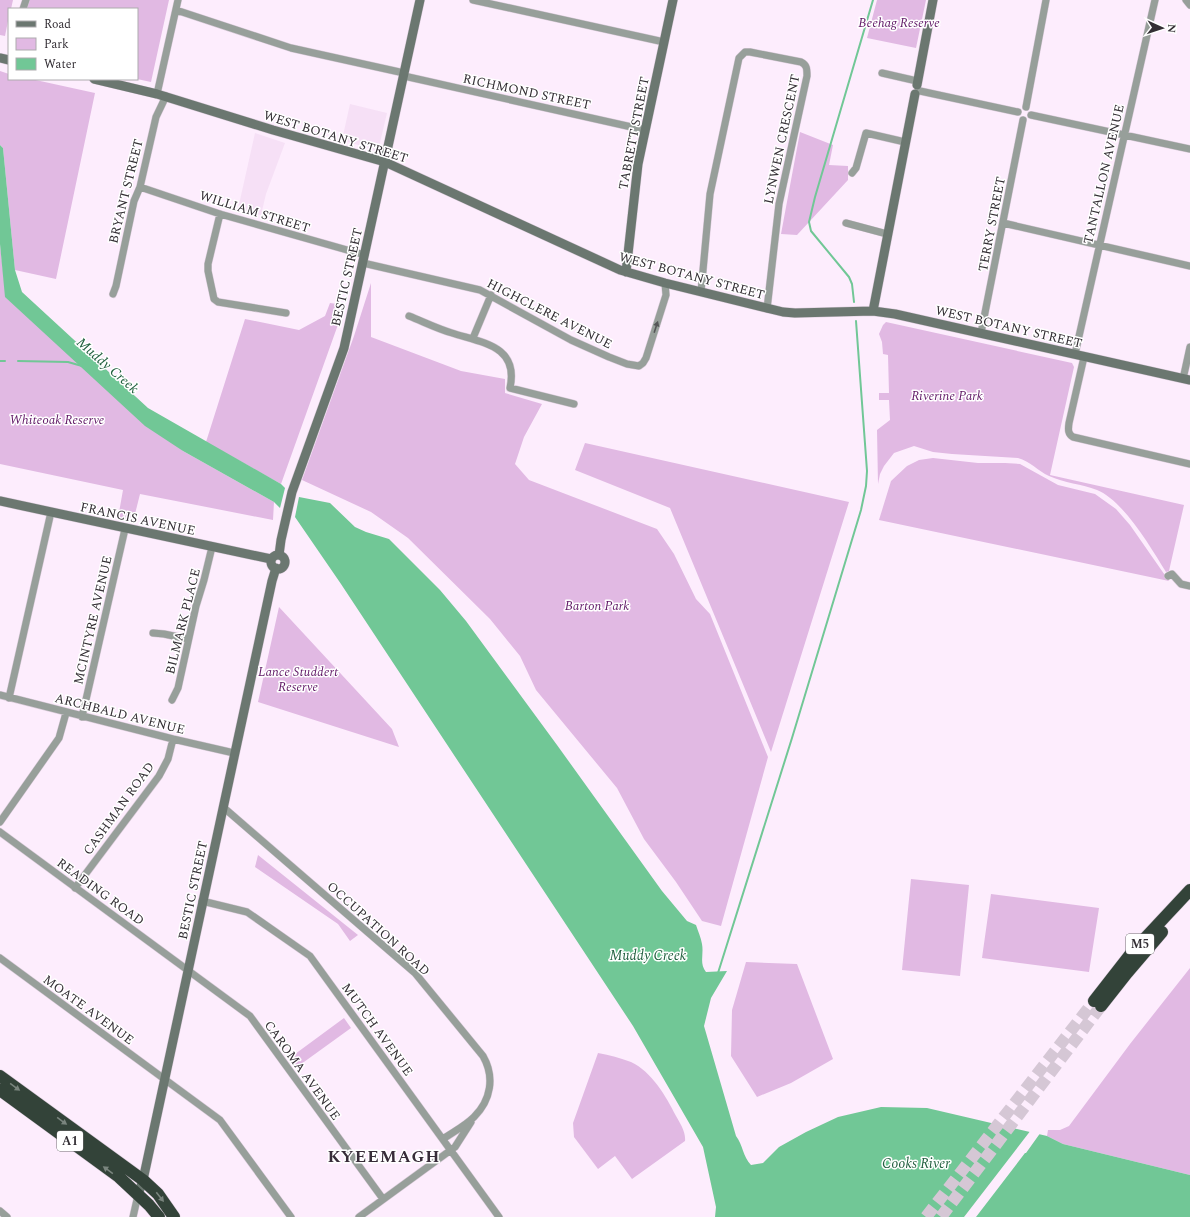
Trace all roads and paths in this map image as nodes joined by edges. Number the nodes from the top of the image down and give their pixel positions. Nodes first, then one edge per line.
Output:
1 (178, 0) edge
2 (420, 0) edge
3 (473, 0) edge
4 (673, 0) edge
5 (933, 0) edge
6 (1046, 0) edge
7 (1155, 0) edge
8 (1186, 0) edge
9 (1190, 5) edge
10 (176, 10) junction
11 (664, 42) junction
12 (882, 74) dead end
13 (404, 75) junction
14 (98, 80) edge
15 (917, 87) junction
16 (161, 95) junction
17 (1026, 107) junction
18 (1018, 112) junction
19 (1031, 115) junction
20 (1023, 120) junction
21 (645, 130) junction
22 (1125, 136) junction
23 (905, 142) junction
24 (1190, 149) edge
25 (385, 162) junction
26 (852, 173) dead end
27 (140, 187) junction
28 (220, 214) junction
29 (846, 223) dead end
30 (1003, 223) junction
31 (887, 234) junction
32 (1099, 245) junction
33 (364, 259) junction
34 (1190, 266) edge
35 (626, 272) junction
36 (665, 283) junction
37 (701, 292) junction
38 (113, 294) dead end
39 (490, 295) junction
40 (768, 309) junction
41 (873, 311) junction
42 (286, 313) dead end
43 (409, 316) dead end
44 (981, 333) junction
45 (473, 338) junction
46 (1190, 347) edge
47 (1079, 356) junction
48 (1186, 379) edge
49 (574, 404) dead end
50 (1190, 464) edge
51 (0, 501) edge
52 (50, 512) junction
53 (125, 529) junction
54 (212, 547) junction
55 (275, 557) junction
56 (1168, 576) dead end
57 (1190, 586) edge
58 (153, 633) dead end
59 (188, 639) junction
60 (0, 695) edge
61 (9, 698) junction
62 (172, 700) dead end
63 (66, 713) junction
64 (82, 717) junction
65 (173, 740) junction
66 (234, 753) junction
67 (223, 807) junction
68 (0, 822) edge
69 (0, 832) edge
70 (75, 888) junction
71 (1190, 890) edge
72 (202, 901) junction
73 (1190, 902) edge
74 (0, 958) edge
75 (188, 970) junction
76 (0, 1076) edge
77 (164, 1079) junction
78 (0, 1090) edge
79 (473, 1118) junction
80 (443, 1139) junction
81 (451, 1150) junction
82 (143, 1180) junction
83 (138, 1195) junction
84 (383, 1200) junction
85 (0, 1211) edge
86 (7, 1217) edge
87 (133, 1217) edge
88 (158, 1217) edge
89 (174, 1217) edge
90 (291, 1217) edge
91 (359, 1217) edge
92 (499, 1217) edge

1 - 10 street, BRYANT STREET
2 - 13 main road, BESTIC STREET
3 - 11 street
4 - 11 main road, TABRETT STREET
5 - 15 main road
6 - 17 street
7 - 22 street, TANTALLON AVENUE
8 - 9 street
10 - 13 street, RICHMOND STREET
10 - 16 street, BRYANT STREET
11 - 21 main road, TABRETT STREET
12 - 15 street
13 - 21 street, RICHMOND STREET
13 - 25 main road, BESTIC STREET
14 - 16 main road, WEST BOTANY STREET
15 - 18 street
15 - 23 main road
16 - 25 main road, WEST BOTANY STREET
16 - 27 street, BRYANT STREET
17 - 18 street
17 - 19 street
18 - 20 street
19 - 20 street
19 - 22 street
20 - 30 street, TERRY STREET
21 - 35 main road, TABRETT STREET
22 - 24 street
22 - 32 street, TANTALLON AVENUE
23 - 26 street
23 - 31 main road
25 - 33 main road, BESTIC STREET
25 - 35 main road, WEST BOTANY STREET
27 - 28 street, WILLIAM STREET
27 - 38 street, BRYANT STREET
28 - 33 street, WILLIAM STREET
28 - 42 street
29 - 31 street
30 - 32 street
30 - 44 street, TERRY STREET
31 - 41 main road
32 - 34 street
32 - 47 street, TANTALLON AVENUE
33 - 39 street, HIGHCLERE AVENUE
33 - 55 main road, BESTIC STREET
35 - 36 main road, WEST BOTANY STREET
36 - 37 main road, WEST BOTANY STREET
39 -> 36 street, HIGHCLERE AVENUE
37 - 40 main road, WEST BOTANY STREET
37 - 40 street, LYNWEN CRESCENT
39 - 45 street
40 - 41 main road, WEST BOTANY STREET
41 - 44 main road, WEST BOTANY STREET
43 - 45 street
44 - 47 main road, WEST BOTANY STREET
45 - 49 street
46 - 48 street
47 - 48 main road, WEST BOTANY STREET
47 - 50 street, TANTALLON AVENUE
51 - 52 main road, FRANCIS AVENUE
52 - 53 main road, FRANCIS AVENUE
52 - 61 street
53 - 54 main road, FRANCIS AVENUE
53 - 64 street, MCINTYRE AVENUE
54 - 55 main road, FRANCIS AVENUE
54 - 59 street, BILMARK PLACE
55 - 66 main road, BESTIC STREET
56 - 57 street
58 - 59 street
59 - 62 street, BILMARK PLACE
60 - 61 street, ARCHBALD AVENUE
61 - 63 street, ARCHBALD AVENUE
63 - 64 street, ARCHBALD AVENUE
63 - 68 street
64 - 65 street, ARCHBALD AVENUE
65 - 66 street, ARCHBALD AVENUE
65 - 70 street, CASHMAN ROAD
66 - 67 main road, BESTIC STREET
67 - 72 main road, BESTIC STREET
67 - 79 street, OCCUPATION ROAD
69 - 70 street, READING ROAD
70 - 75 street, READING ROAD
71 - 73 highway, M5
72 - 75 main road, BESTIC STREET
72 - 80 street, MUTCH AVENUE
74 - 77 street, MOATE AVENUE
75 - 77 main road, BESTIC STREET
75 - 84 street, CAROMA AVENUE
76 -> 82 highway, A1
77 - 82 main road, BESTIC STREET
77 - 90 street, MOATE AVENUE
83 -> 78 highway, A1
79 - 80 street, OCCUPATION ROAD
79 - 81 street
80 - 81 street, MUTCH AVENUE
81 - 84 street
81 - 92 street, MUTCH AVENUE
82 - 83 main road, BESTIC STREET
82 -> 89 highway, A1
83 - 87 street, BESTIC STREET
83 - 88 highway, A1
84 - 91 street
85 - 86 street

